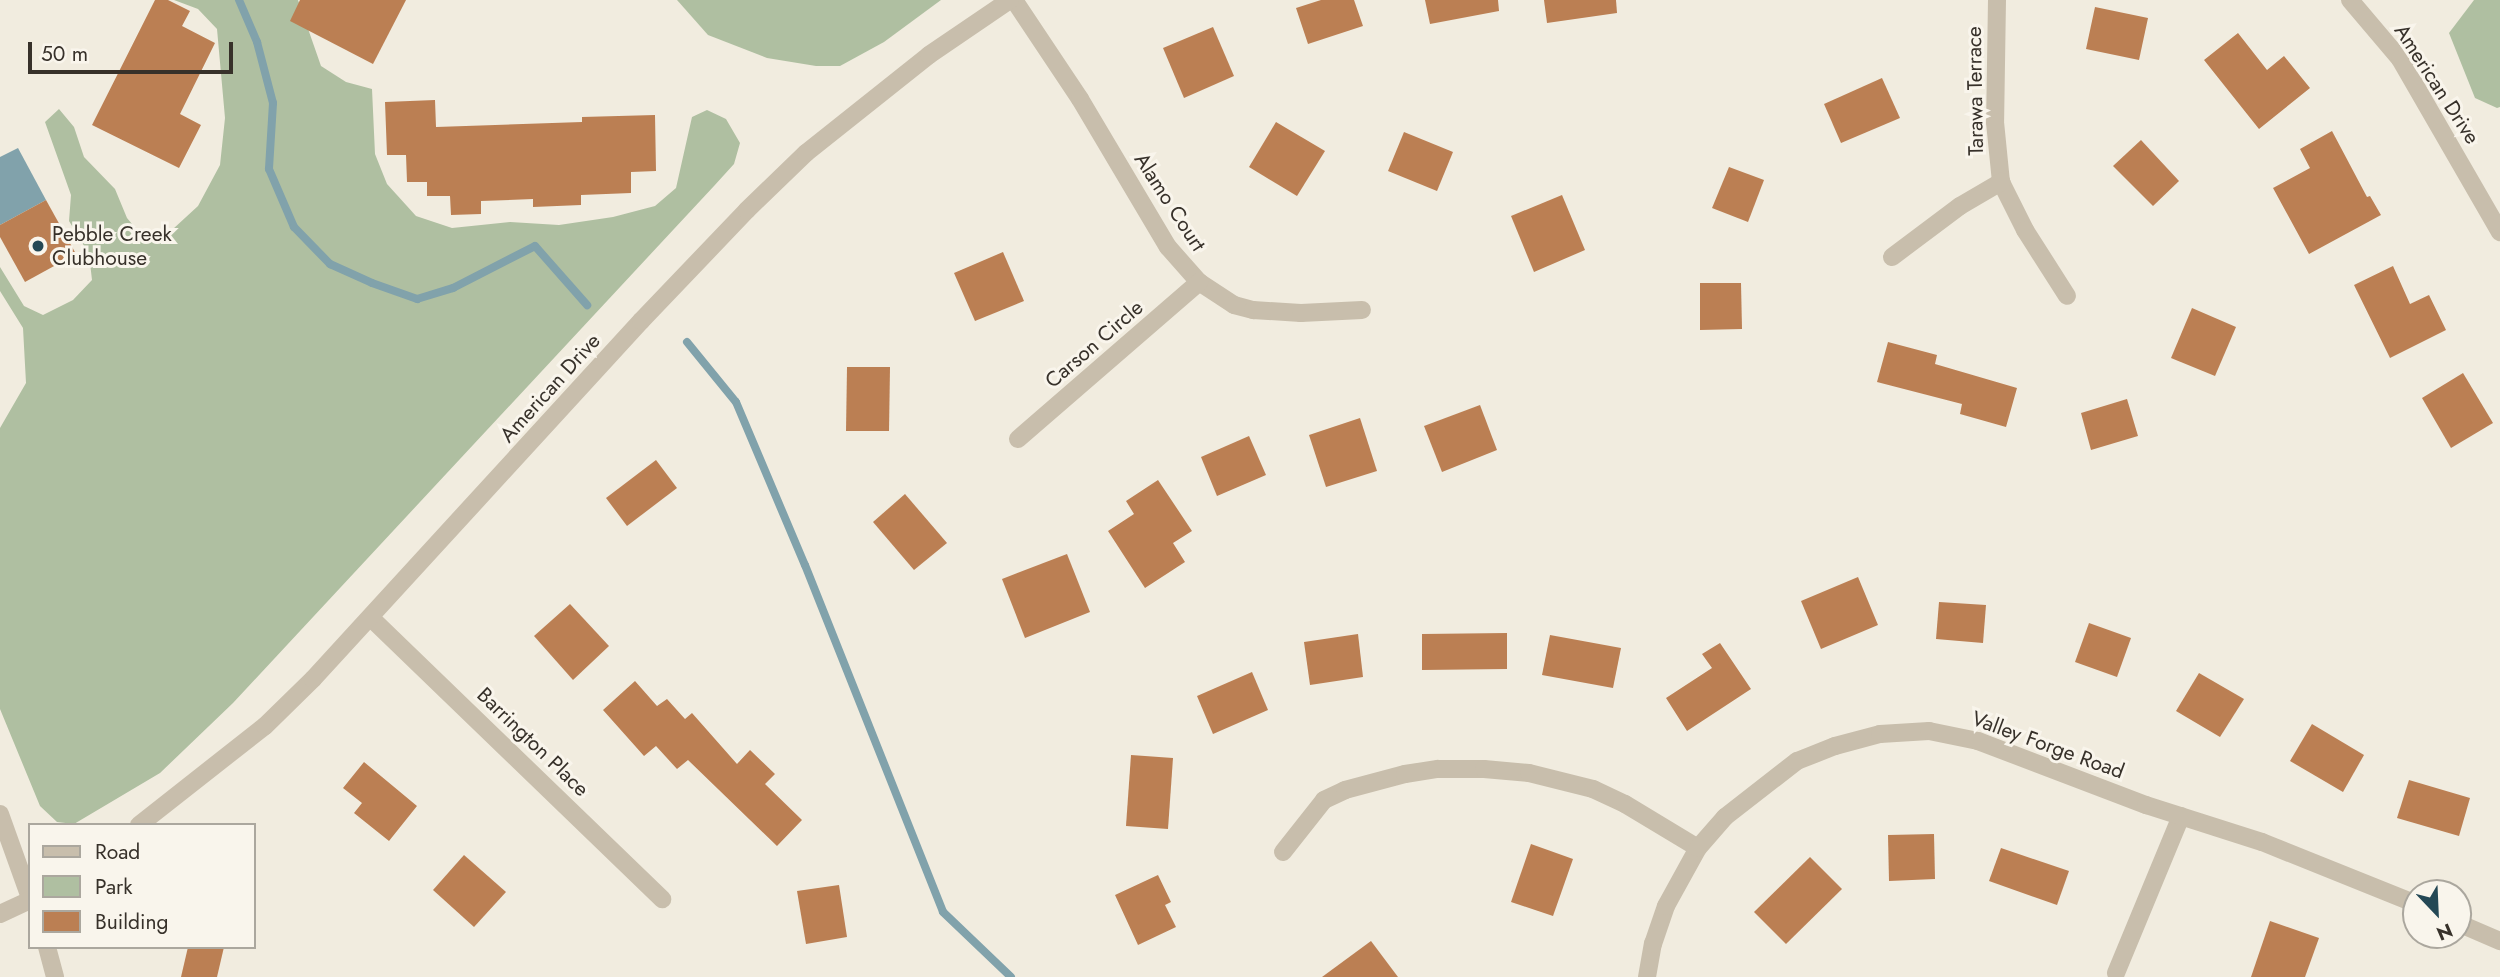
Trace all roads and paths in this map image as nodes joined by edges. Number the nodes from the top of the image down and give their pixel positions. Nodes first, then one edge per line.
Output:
1 (1012, 0) edge
2 (1997, 0) edge
3 (2350, 0) edge
4 (2001, 182) junction
5 (2500, 232) edge
6 (1892, 257) dead end
7 (1199, 282) junction
8 (2067, 296) dead end
9 (1362, 310) dead end
10 (1018, 439) dead end
11 (371, 618) junction
12 (0, 814) edge
13 (2180, 816) junction
14 (142, 823) edge
15 (1698, 848) junction
16 (1283, 852) dead end
17 (28, 893) edge
18 (2402, 898) edge
19 (28, 900) edge
20 (662, 900) dead end
21 (0, 914) edge
22 (2472, 929) edge
23 (2500, 941) edge
24 (48, 949) edge
25 (2116, 973) dead end
26 (55, 977) edge
27 (1647, 977) edge

1 - 7 street, Alamo Court
1 - 11 street, American Drive
2 - 4 street, Tarawa Terrace
3 - 5 street, American Drive
4 - 6 street, Tarawa Terrace
4 - 8 street, Tarawa Terrace
7 - 9 street, Alamo Court
7 - 10 street, Carson Circle
11 - 14 street, American Drive
11 - 20 street, Barrington Place
12 - 17 street
13 - 15 street, Valley Forge Road
13 - 18 street, Valley Forge Road
13 - 25 street
15 - 16 street
15 - 27 street, Valley Forge Road
19 - 21 street
22 - 23 street
24 - 26 street

